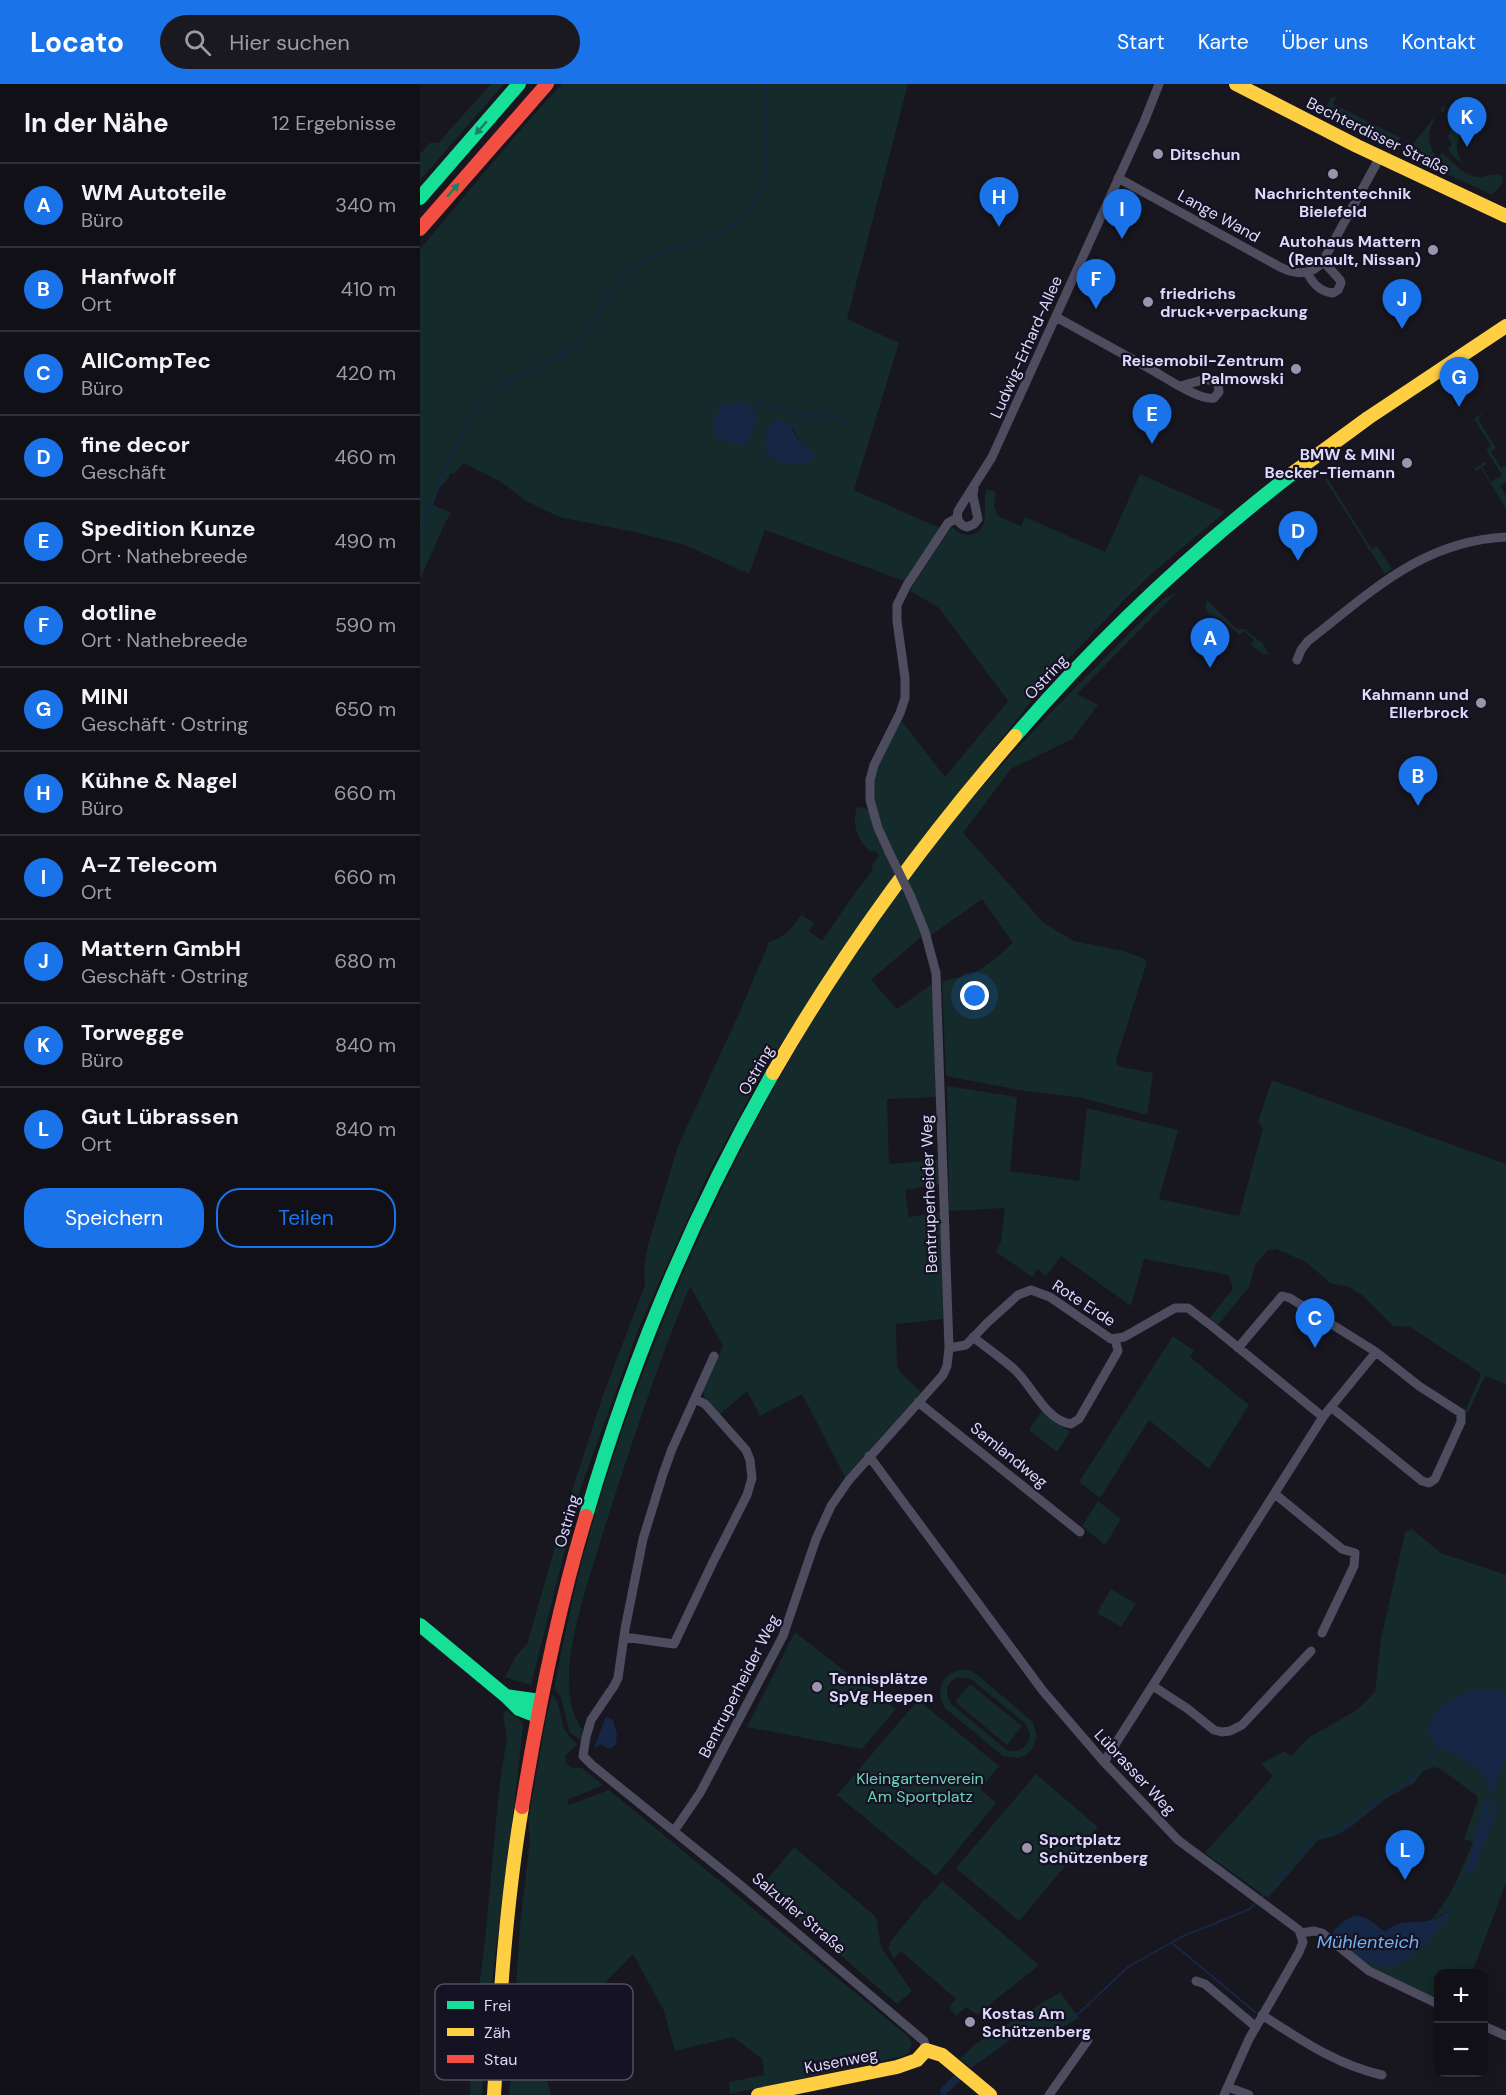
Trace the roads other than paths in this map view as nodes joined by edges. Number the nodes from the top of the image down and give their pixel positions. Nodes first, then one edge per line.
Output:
1 (519, 84) edge
2 (546, 84) edge
3 (1159, 84) edge
4 (1236, 84) edge
5 (1380, 157) junction
6 (1118, 178) junction
7 (420, 198) edge
8 (1506, 216) edge
9 (420, 230) edge
10 (1323, 261) junction
11 (1307, 272) junction
12 (1056, 317) junction
13 (1506, 326) edge
14 (1181, 386) dead end
15 (974, 488) junction
16 (957, 518) junction
17 (1506, 537) edge
18 (1298, 660) dead end
19 (973, 1337) junction
20 (1115, 1340) junction
21 (948, 1348) junction
22 (1238, 1348) junction
23 (1376, 1352) junction
24 (714, 1356) dead end
25 (695, 1399) junction
26 (918, 1402) junction
27 (1331, 1407) junction
28 (1323, 1417) junction
29 (869, 1456) junction
30 (1275, 1494) junction
31 (1080, 1532) dead end
32 (420, 1625) edge
33 (1322, 1633) dead end
34 (624, 1637) junction
35 (1311, 1651) dead end
36 (1153, 1686) junction
37 (506, 1696) junction
38 (540, 1701) junction
39 (537, 1716) junction
40 (1104, 1762) junction
41 (674, 1831) junction
42 (1301, 1934) junction
43 (1196, 1981) dead end
44 (502, 1984) edge
45 (1434, 2002) edge
46 (1262, 2015) junction
47 (1256, 2026) junction
48 (1488, 2028) edge
49 (1506, 2036) edge
50 (1088, 2040) dead end
51 (926, 2050) junction
52 (1382, 2075) dead end
53 (495, 2080) edge
54 (1226, 2091) edge
55 (494, 2095) edge
56 (758, 2095) edge
57 (990, 2095) edge
58 (1049, 2095) edge
59 (1249, 2095) edge

1 -> 7 main road
9 -> 2 main road
3 - 6 street, Ludwig-Erhard-Allee
4 - 5 main road, Bechterdisser Straße
5 - 8 main road, Bechterdisser Straße
5 - 10 street
6 - 11 street, Lange Wand
6 - 12 street, Ludwig-Erhard-Allee
10 - 11 street
10 - 11 street
12 - 14 street
12 - 15 street, Ludwig-Erhard-Allee
13 - 38 main road, Ostring
15 - 16 street, Ludwig-Erhard-Allee
15 - 16 street
16 - 21 street, Bentruperheider Weg, bridge
17 - 18 street
19 - 20 street, Rote Erde
19 - 20 street
19 - 21 street, Rote Erde
20 - 22 street, Rote Erde
21 - 26 street, Bentruperheider Weg
22 - 23 street
22 - 28 street, Rote Erde
23 - 27 street
23 - 27 street
24 - 25 street
25 - 34 street
25 - 34 street
26 - 29 street, Bentruperheider Weg
26 - 31 street, Samlandweg
27 - 28 street
28 - 30 street
29 - 40 street, Lübrasser Weg
29 - 41 street, Bentruperheider Weg
30 - 33 street
30 - 36 street
32 - 37 main road
34 - 41 street, Salzufler Straße
35 - 36 street
36 - 40 street
37 - 38 main road
37 - 39 main road
38 - 39 main road, Ostring
39 - 44 main road, Ostring
40 - 42 street, Lübrasser Weg
41 - 51 street, Salzufler Straße
42 - 45 street
42 - 46 street
43 - 47 street
46 - 47 street
46 - 52 street
47 - 54 street
48 - 49 street
50 - 58 street
51 - 56 main road, Kusenweg
51 - 57 main road, Salzufler Straße
53 - 55 main road, Ostring
54 - 59 street

